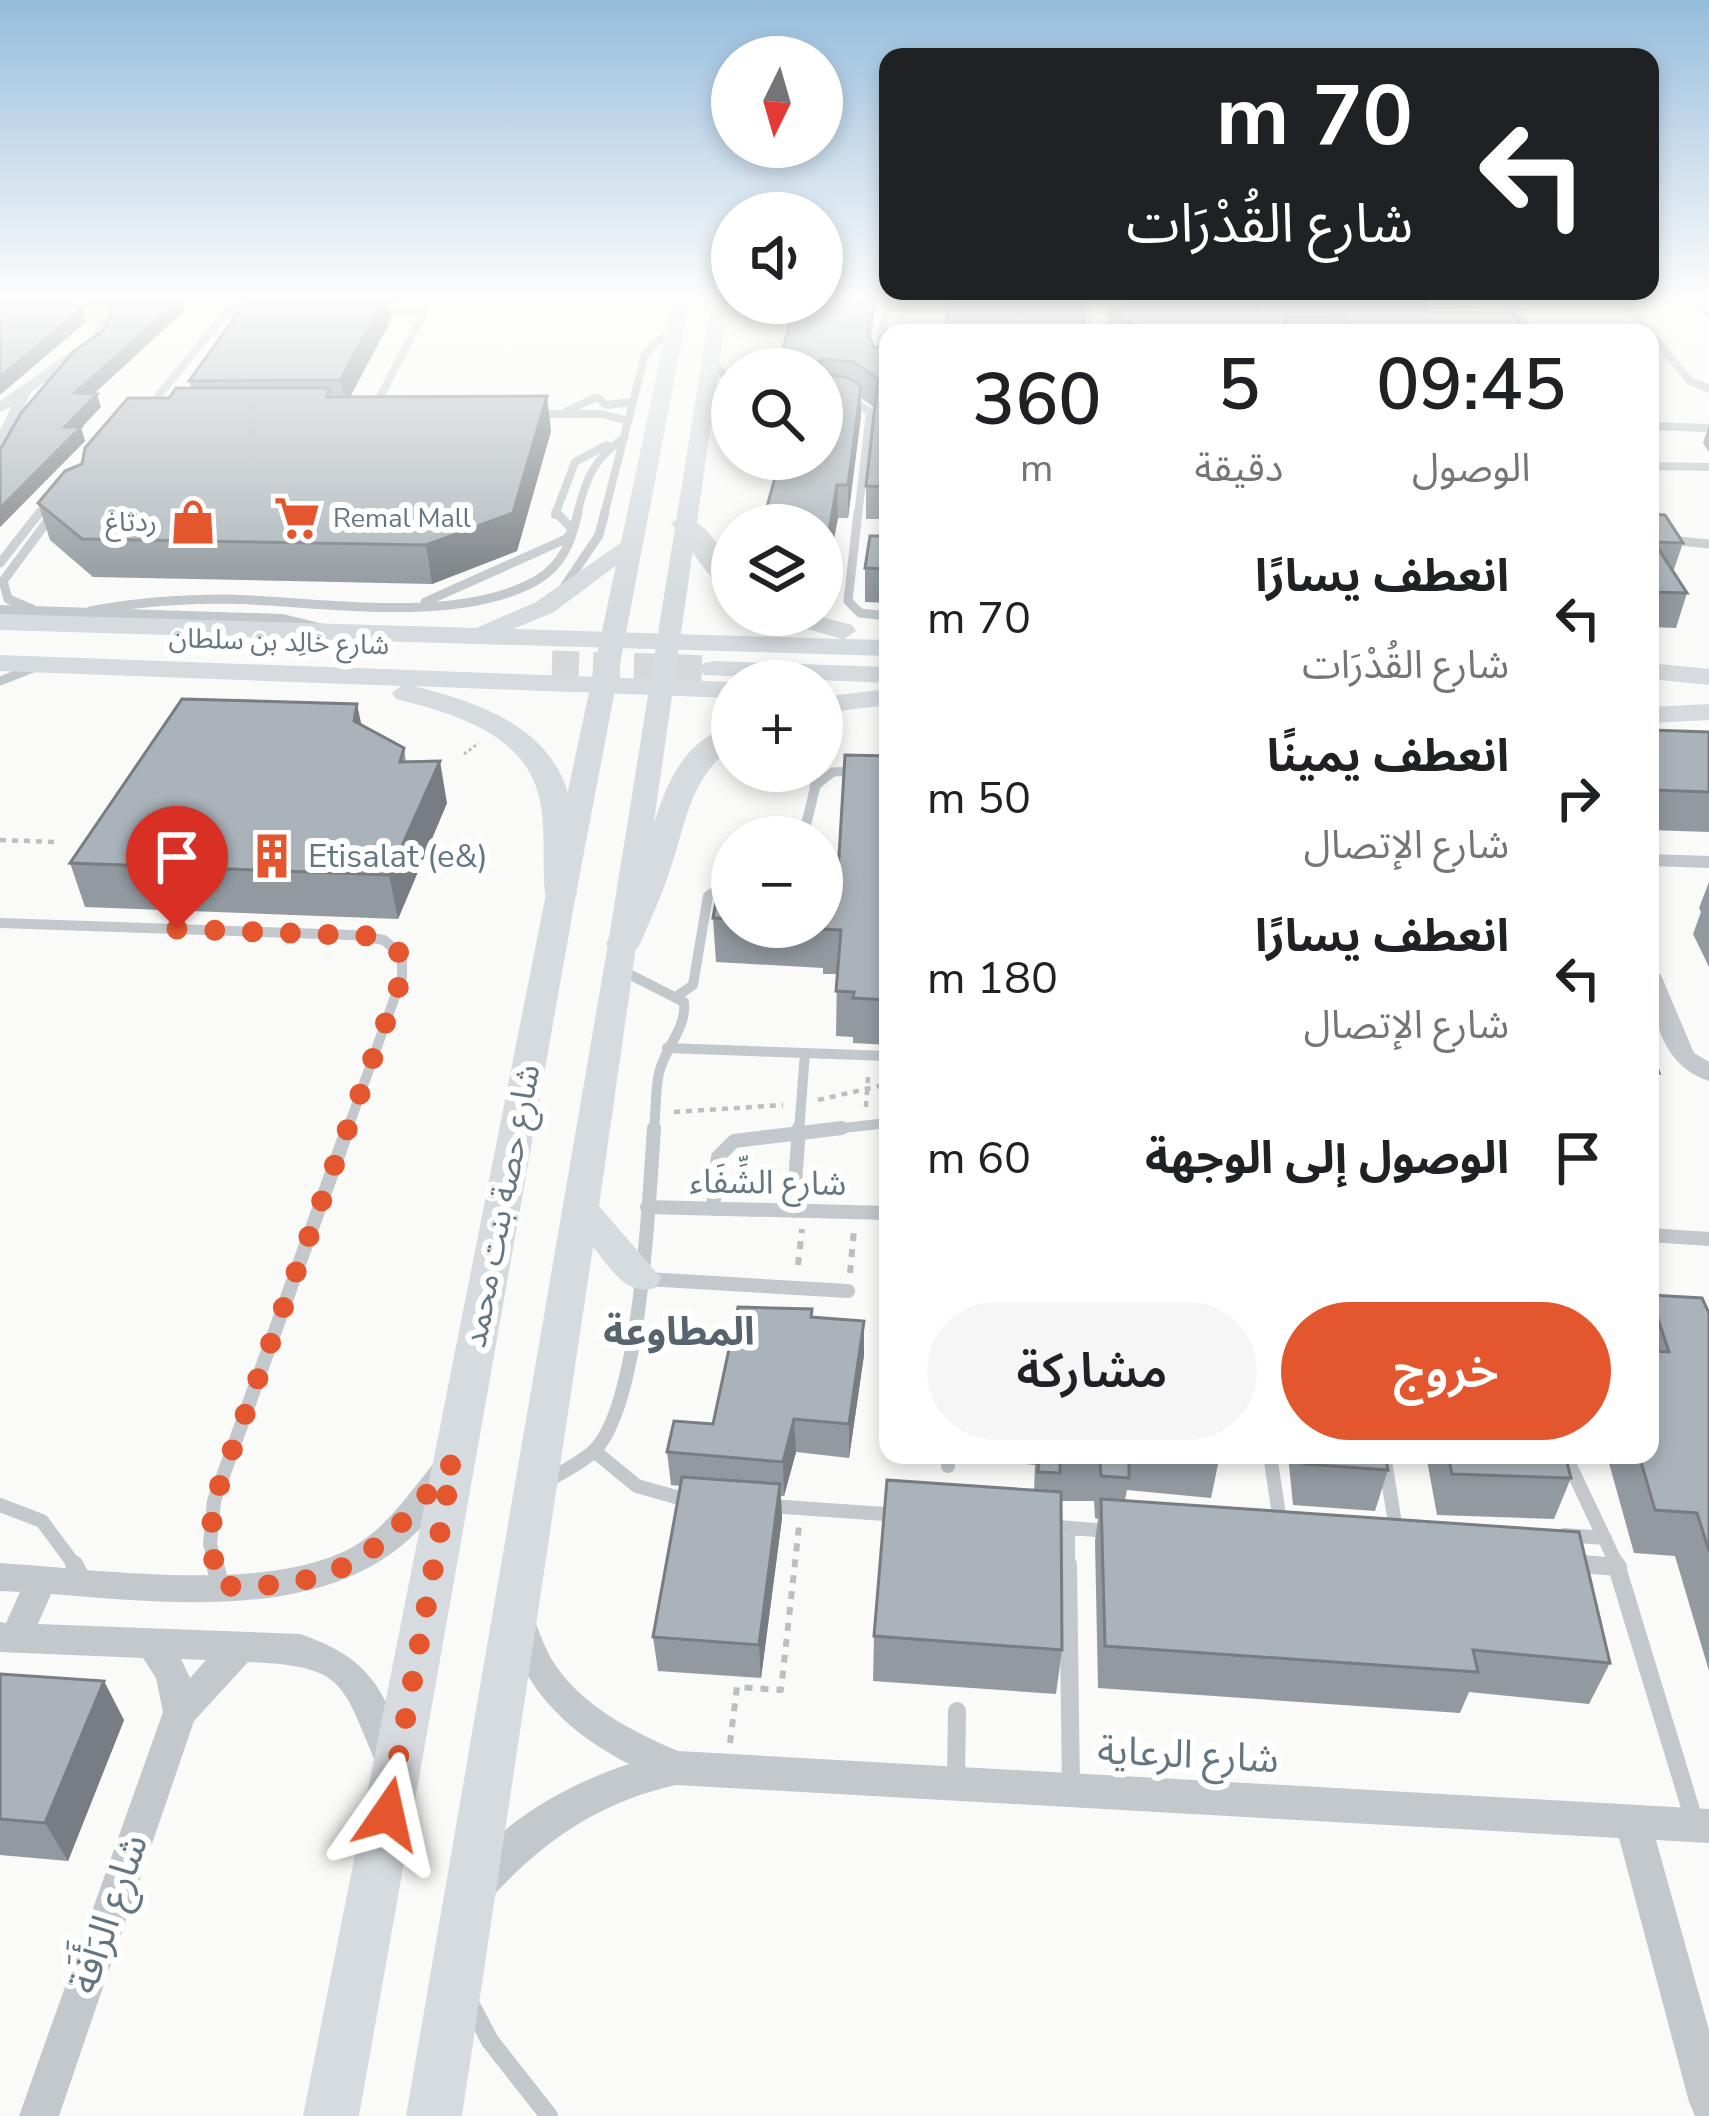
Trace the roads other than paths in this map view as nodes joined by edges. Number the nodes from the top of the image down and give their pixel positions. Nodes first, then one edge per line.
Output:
1 (159, 397) edge
2 (381, 397) edge
3 (634, 397) edge
4 (662, 397) edge
5 (711, 397) edge
6 (843, 400) edge
7 (633, 402) junction
8 (394, 414) edge
9 (526, 414) edge
10 (548, 414) junction
11 (152, 416) edge
12 (711, 419) edge
13 (6, 421) edge
14 (628, 421) junction
15 (698, 426) junction
16 (1659, 426) edge
17 (1709, 428) edge
18 (624, 438) junction
19 (611, 444) junction
20 (0, 445) edge
21 (1659, 466) edge
22 (1709, 467) edge
23 (58, 489) edge
24 (61, 504) edge
25 (683, 523) junction
26 (573, 530) junction
27 (1659, 539) edge
28 (632, 542) junction
29 (1709, 544) edge
30 (857, 545) junction
31 (872, 546) edge
32 (711, 560) edge
33 (0, 563) edge
34 (554, 601) junction
35 (419, 605) junction
36 (45, 612) junction
37 (81, 613) junction
38 (879, 615) edge
39 (1, 617) edge
40 (843, 629) edge
41 (349, 633) junction
42 (463, 636) junction
43 (879, 637) edge
44 (612, 640) junction
45 (666, 642) junction
46 (879, 649) edge
47 (0, 650) edge
48 (879, 661) edge
49 (0, 663) edge
50 (843, 663) edge
51 (43, 664) junction
52 (79, 666) junction
53 (711, 674) edge
54 (843, 674) edge
55 (879, 675) edge
56 (1659, 675) edge
57 (1709, 678) edge
58 (0, 681) edge
59 (603, 686) junction
60 (660, 688) junction
61 (843, 693) edge
62 (879, 695) edge
63 (879, 696) edge
64 (843, 702) edge
65 (1659, 703) edge
66 (1709, 708) edge
67 (1659, 714) edge
68 (711, 750) edge
69 (879, 770) edge
70 (805, 816) edge
71 (1659, 860) edge
72 (1709, 862) edge
73 (711, 893) edge
74 (562, 894) junction
75 (711, 902) edge
76 (705, 904) junction
77 (0, 923) edge
78 (621, 957) junction
79 (677, 996) junction
80 (1659, 997) edge
81 (667, 1048) junction
82 (806, 1053) junction
83 (879, 1056) edge
84 (1709, 1073) edge
85 (879, 1124) edge
86 (799, 1133) junction
87 (646, 1207) junction
88 (579, 1208) junction
89 (713, 1209) junction
90 (798, 1211) junction
91 (879, 1213) edge
92 (1659, 1236) edge
93 (1709, 1239) edge
94 (642, 1278) junction
95 (848, 1291) road end
96 (594, 1451) junction
97 (453, 1462) junction
98 (1271, 1464) edge
99 (1385, 1464) edge
100 (1569, 1464) edge
101 (535, 1486) junction
102 (712, 1502) edge
103 (0, 1505) edge
104 (756, 1505) edge
105 (1257, 1514) edge
106 (1279, 1515) junction
107 (912, 1516) edge
108 (1302, 1517) edge
109 (1372, 1522) edge
110 (1395, 1523) junction
111 (1023, 1524) edge
112 (1418, 1525) edge
113 (1068, 1528) junction
114 (1136, 1532) edge
115 (1535, 1533) edge
116 (1605, 1538) junction
117 (1550, 1562) edge
118 (1618, 1567) junction
119 (0, 1577) edge
120 (42, 1579) junction
121 (82, 1580) junction
122 (220, 1586) junction
123 (516, 1605) junction
124 (8, 1637) edge
125 (152, 1642) junction
126 (241, 1646) junction
127 (957, 1711) dead end
128 (180, 1712) junction
129 (676, 1768) junction
130 (396, 1771) junction
131 (956, 1784) junction
132 (1071, 1790) junction
133 (1633, 1822) junction
134 (1702, 1826) edge
135 (466, 1898) junction
136 (457, 1968) junction
137 (1709, 2102) edge
138 (39, 2116) edge
139 (332, 2116) edge
140 (434, 2116) edge
141 (549, 2116) edge

1 - 11 lane
2 - 8 lane
3 - 7 lane
4 - 28 main road, شارع حصة بنت محمد
5 - 15 main road
6 - 30 lane
7 - 10 lane
7 - 14 lane
9 - 10 lane
10 - 14 lane
12 - 15 lane
13 - 20 street
14 - 18 lane
15 - 25 main road
16 - 17 lane
18 - 19 lane
18 - 34 lane
19 - 26 lane
19 - 26 lane
21 - 22 lane
23 - 33 lane
24 - 36 lane
25 - 32 main road
25 - 45 main road
26 - 35 lane
26 - 35 lane
27 - 29 lane
28 - 34 main road
28 - 44 main road, شارع حصة بنت محمد
30 - 31 lane
30 - 38 lane
34 - 42 main road
35 - 37 lane
36 - 37 street
36 - 39 street
37 - 41 street
39 - 41 main road
39 - 47 main road, شارع خالِد بن سلطان
40 - 43 main road
41 - 42 main road
42 - 44 main road
44 - 45 main road
44 - 59 main road, شارع حصة بنت محمد
45 - 46 main road
45 - 60 main road
48 - 50 main road
49 - 51 main road
51 - 52 main road
51 - 58 lane
52 - 59 main road
52 - 74 main road
53 - 60 main road
54 - 55 main road
56 - 57 main road
59 - 60 main road
59 - 74 main road, شارع حصة بنت محمد
60 - 78 main road
61 - 62 main road
63 - 64 main road
65 - 66 main road
66 - 67 main road
68 - 78 main road
69 - 70 lane
71 - 72 street
73 - 76 lane
74 - 97 main road, شارع حصة بنت محمد
75 - 76 lane
76 - 79 lane
77 - 122 lane
78 - 79 lane
78 - 88 main road
79 - 81 lane
80 - 84 street
81 - 82 lane
81 - 87 lane
82 - 83 lane
82 - 86 lane
85 - 86 lane
86 - 89 lane
86 - 90 lane
87 - 89 lane, شارع الشِّفَاء
87 - 94 lane
88 - 94 main road
88 - 101 main road
89 - 90 lane, شارع الشِّفَاء
90 - 91 lane, شارع الشِّفَاء
92 - 93 lane
94 - 95 lane
94 - 96 lane
96 - 101 lane
96 - 102 lane
97 - 122 street
97 - 130 main road, شارع حصة بنت محمد
98 - 106 lane
99 - 110 lane
100 - 116 lane, شارع الرعاية
101 - 123 main road
103 - 121 lane
104 - 107 lane
105 - 106 lane
106 - 108 lane
109 - 110 lane
110 - 112 lane
111 - 113 lane
113 - 114 lane
113 - 132 lane
115 - 116 lane
116 - 118 lane, شارع الرعاية
117 - 118 lane
118 - 134 lane, شارع الرعاية
119 - 120 street
120 - 121 street
120 - 124 street
121 - 122 street
123 - 129 street, شارع الرعاية
123 - 135 main road
124 - 125 street
125 - 126 street
125 - 128 street
126 - 128 street, شارع الرَأَفَة
126 - 130 street
127 - 131 lane
128 - 138 street, شارع الرَأَفَة
129 - 131 street, شارع الرعاية
129 - 135 street, شارع الرعاية
130 - 139 main road, شارع حصة بنت محمد
131 - 132 street, شارع الرعاية
132 - 133 street, شارع الرعاية
133 - 134 street, شارع الرعاية
133 - 137 street
135 - 136 main road
136 - 140 main road
136 - 141 lane

